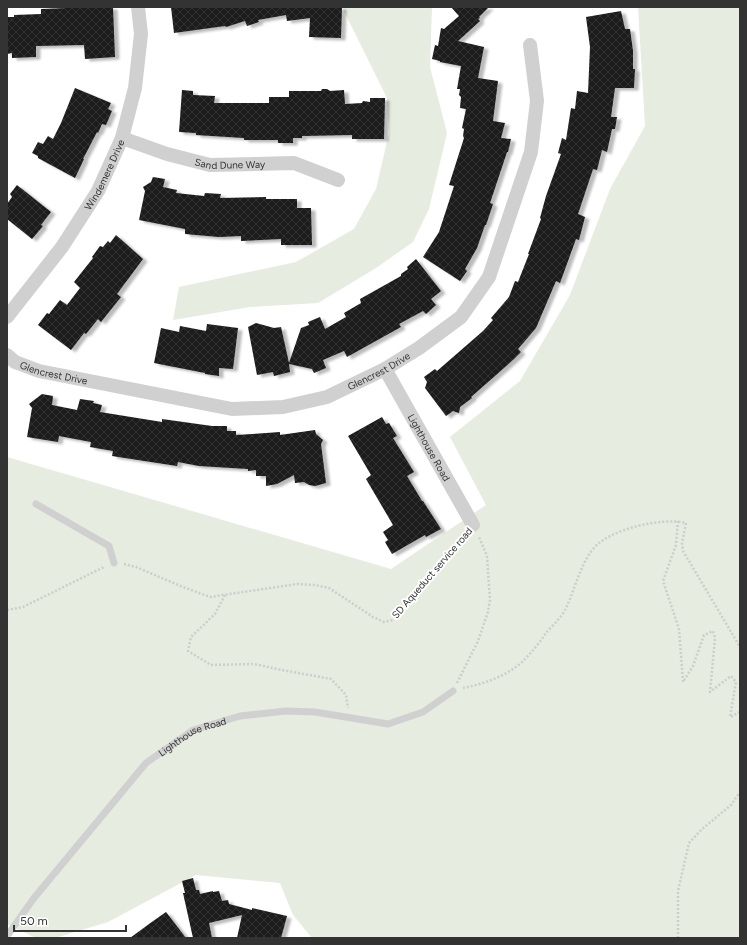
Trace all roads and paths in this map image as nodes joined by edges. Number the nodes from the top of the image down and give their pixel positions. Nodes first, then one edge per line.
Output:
1 (138, 7) edge
2 (530, 45) dead end
3 (122, 138) junction
4 (338, 180) dead end
5 (7, 317) edge
6 (7, 356) edge
7 (385, 369) junction
8 (36, 504) dead end
9 (678, 521) junction
10 (473, 525) junction
11 (114, 563) junction
12 (225, 595) junction
13 (7, 610) edge
14 (740, 647) edge
15 (453, 690) junction
16 (740, 712) edge
17 (349, 718) junction
18 (740, 792) edge
19 (7, 936) edge
20 (678, 938) edge

1 - 3 street, Windemere Drive
2 - 7 street, Glencrest Drive
3 - 4 street, Sand Dune Way
3 - 5 street, Windemere Drive
6 - 7 street, Glencrest Drive
7 - 10 street, Lighthouse Road
8 - 11 lane
9 - 14 path
9 - 15 path
9 - 16 path
10 - 12 path, SD Aqueduct service road
10 - 15 path, SD Aqueduct service road
11 - 12 path, SD Aqueduct service road
11 - 13 path
12 - 17 path
15 - 17 lane, Lighthouse Road
17 - 19 lane, Lighthouse Road
18 - 20 path

